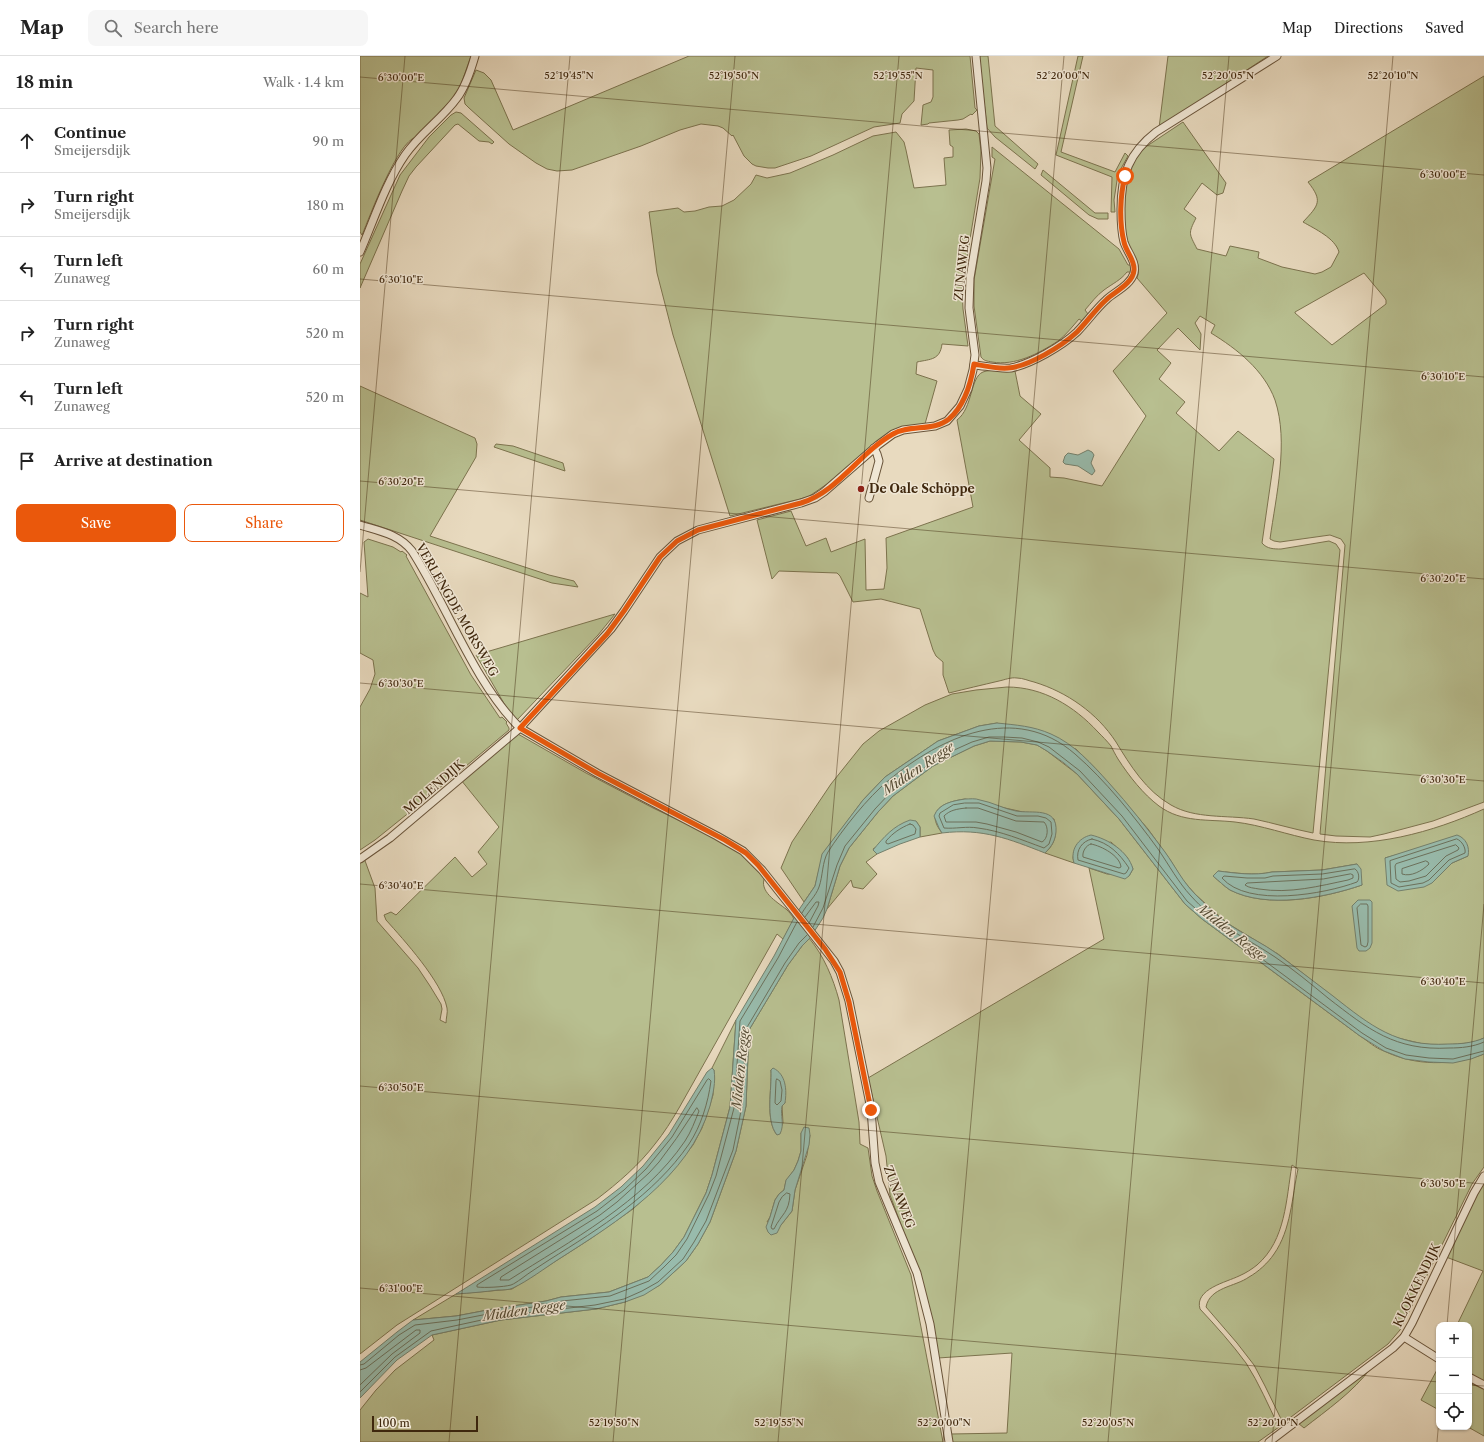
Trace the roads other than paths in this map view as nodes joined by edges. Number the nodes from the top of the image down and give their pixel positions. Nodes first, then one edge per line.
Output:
1 (475, 56) edge
2 (976, 56) edge
3 (1277, 56) edge
4 (360, 252) edge
5 (974, 364) junction
6 (874, 448) junction
7 (869, 498) dead end
8 (360, 525) edge
9 (520, 728) junction
10 (360, 859) edge
11 (1484, 1176) edge
12 (1404, 1337) junction
13 (1437, 1358) edge
14 (1472, 1379) edge
15 (1484, 1385) edge
16 (949, 1442) edge
17 (1269, 1442) edge

1 - 4 street
2 - 5 street, ZUNAWEG
3 - 5 street
5 - 6 street, ZUNAWEG
6 - 7 street
6 - 9 street, ZUNAWEG
8 - 9 street, VERLENGDE MORSWEG
9 - 10 street, MOLENDIJK
9 - 16 street, ZUNAWEG
11 - 12 street, KLOKKENDIJK
12 - 13 street
12 - 17 street, KLOKKENDIJK
14 - 15 street

